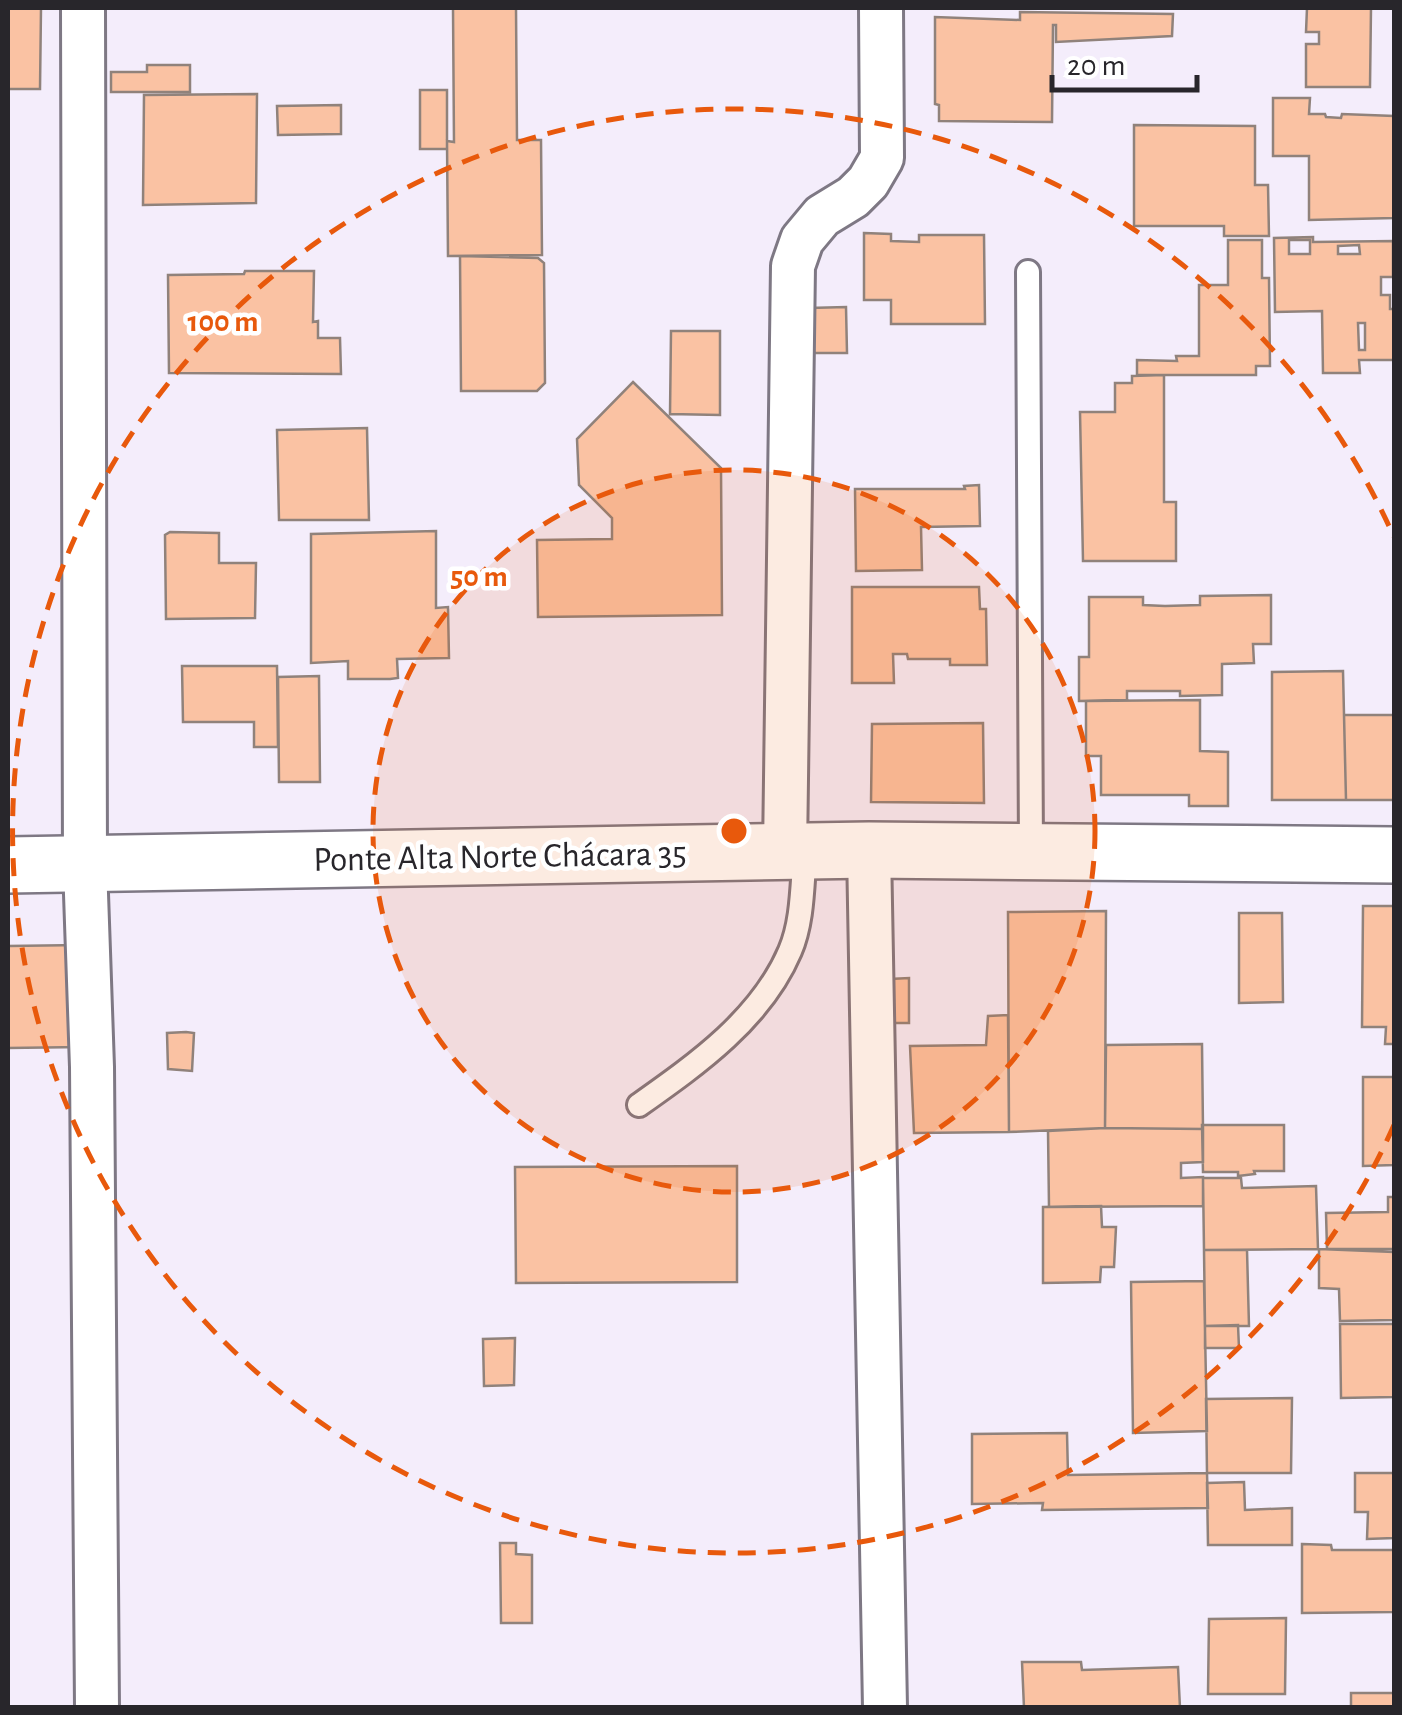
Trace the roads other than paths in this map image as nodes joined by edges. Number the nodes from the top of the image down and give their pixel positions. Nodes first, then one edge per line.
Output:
1 (83, 8) edge
2 (880, 8) edge
3 (1028, 272) dead end
4 (870, 850) junction
5 (795, 852) junction
6 (1031, 852) junction
7 (1394, 854) edge
8 (8, 865) edge
9 (86, 865) junction
10 (639, 1105) dead end
11 (98, 1708) edge
12 (885, 1708) edge

1 - 9 street
2 - 5 street
3 - 6 lane
4 - 5 street, Ponte Alta Norte Chácara 35
4 - 6 street, Ponte Alta Norte Chácara 35
4 - 12 street
5 - 9 street, Ponte Alta Norte Chácara 35
5 - 10 lane
6 - 7 street, Ponte Alta Norte Chácara 35
8 - 9 street, Ponte Alta Norte Chácara 35
9 - 11 street

